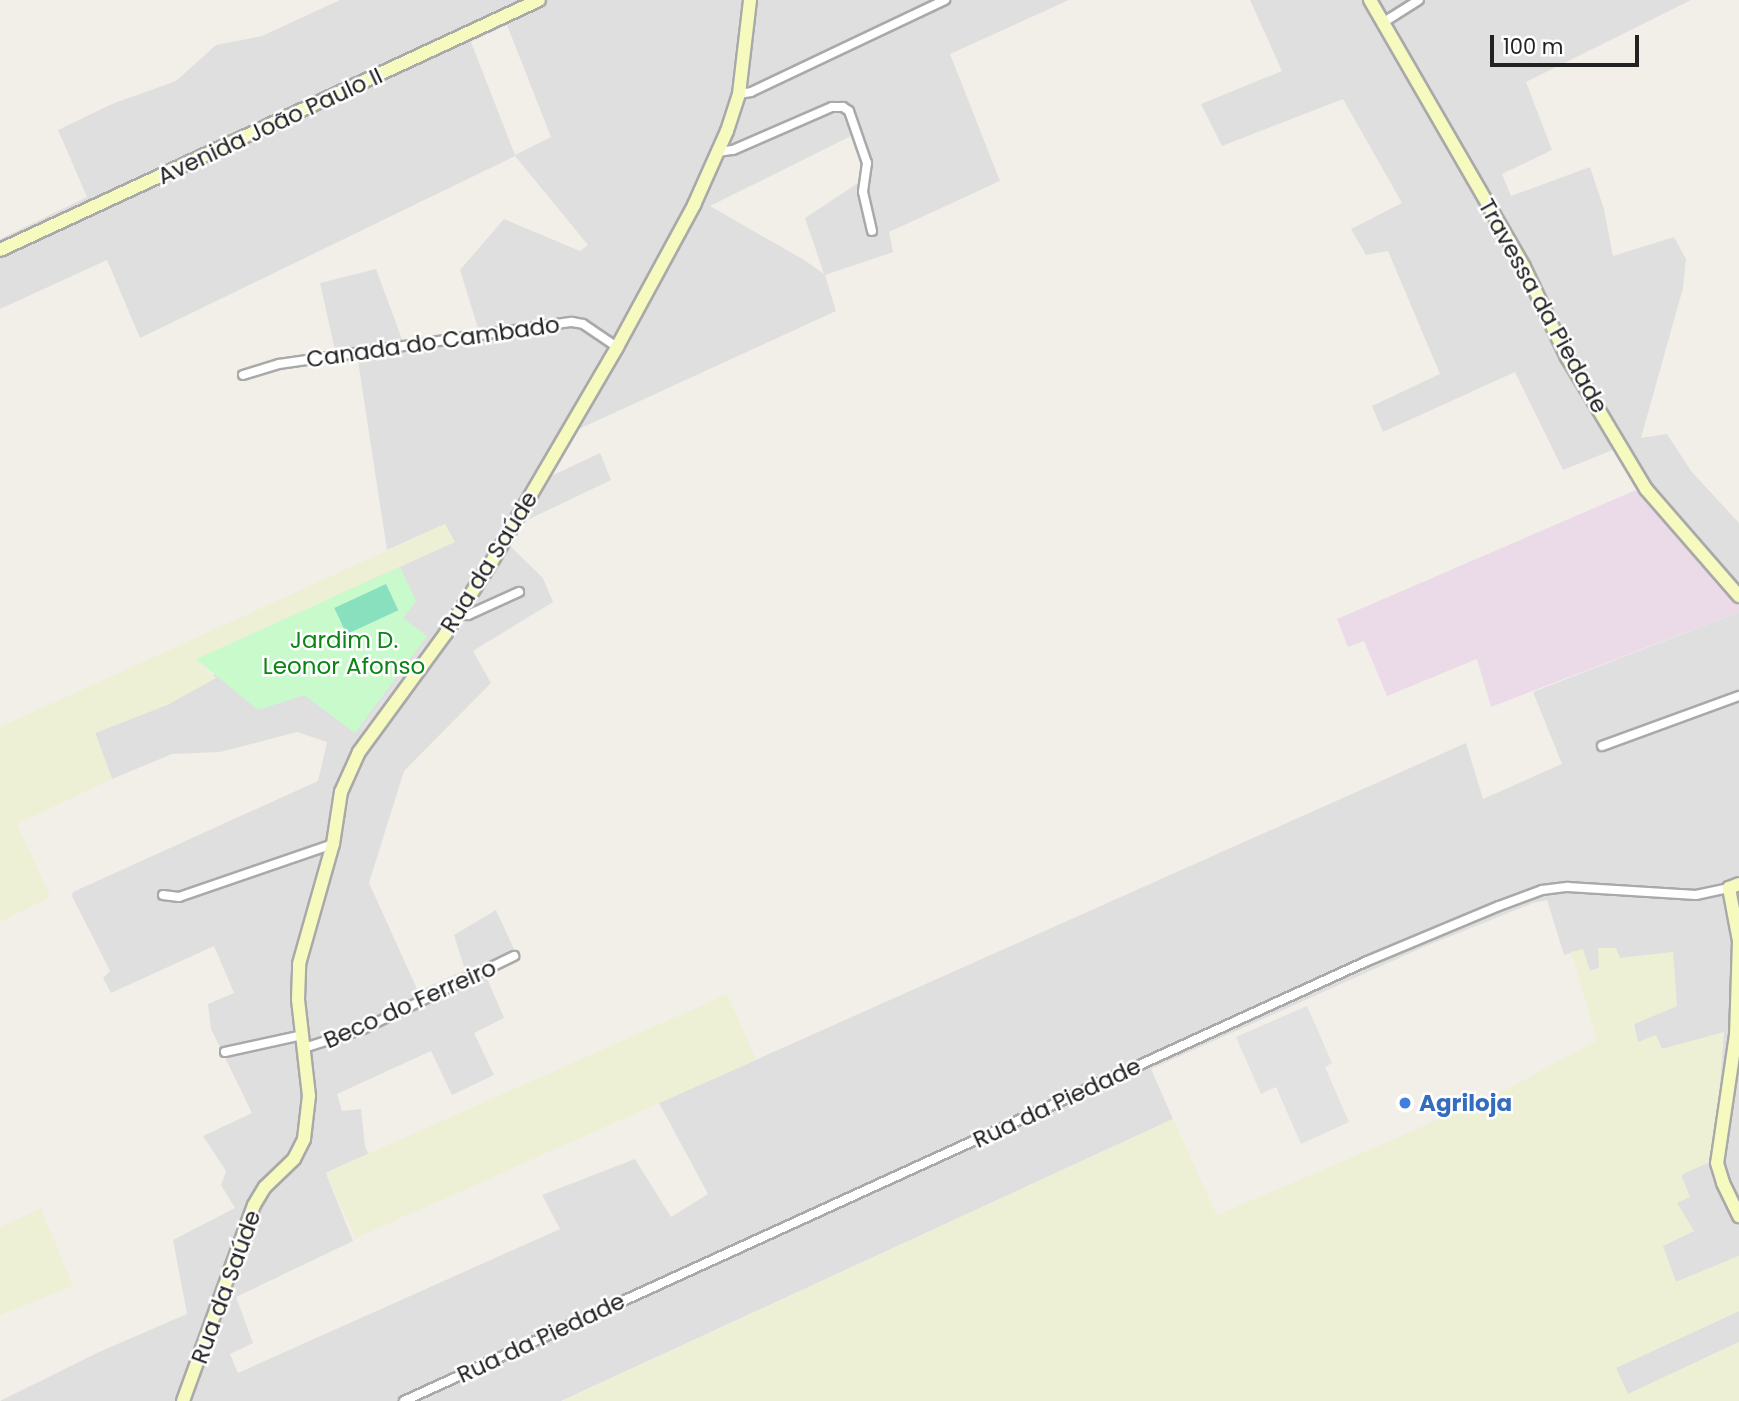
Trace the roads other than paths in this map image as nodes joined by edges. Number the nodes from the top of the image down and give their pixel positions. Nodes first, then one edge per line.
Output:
1 (538, 0) edge
2 (750, 0) edge
3 (945, 0) edge
4 (1370, 0) edge
5 (1419, 0) edge
6 (1384, 22) junction
7 (739, 94) junction
8 (718, 152) junction
9 (872, 231) dead end
10 (0, 250) edge
11 (617, 347) junction
12 (243, 375) dead end
13 (519, 592) dead end
14 (1739, 596) edge
15 (459, 614) junction
16 (1739, 696) edge
17 (1602, 746) dead end
18 (332, 844) junction
19 (1734, 886) edge
20 (163, 895) dead end
21 (514, 956) dead end
22 (304, 1042) junction
23 (225, 1052) dead end
24 (1739, 1216) edge
25 (183, 1401) edge
26 (404, 1401) edge

1 - 10 street, Avenida João Paulo II
2 - 7 street, Rua da Saúde
3 - 7 street
4 - 6 street, Travessa da Piedade
5 - 6 street
6 - 14 street, Travessa da Piedade
7 - 8 street, Rua da Saúde
8 - 9 street
8 - 11 street, Rua da Saúde
11 - 12 street, Canada do Cambado
11 - 15 street, Rua da Saúde
13 - 15 street
15 - 18 street, Rua da Saúde
16 - 17 street
18 - 20 street
18 - 22 street, Rua da Saúde
19 - 24 street
19 - 26 street, Rua da Piedade
21 - 22 street, Beco do Ferreiro
22 - 23 street, Beco do Ferreiro
22 - 25 street, Rua da Saúde

